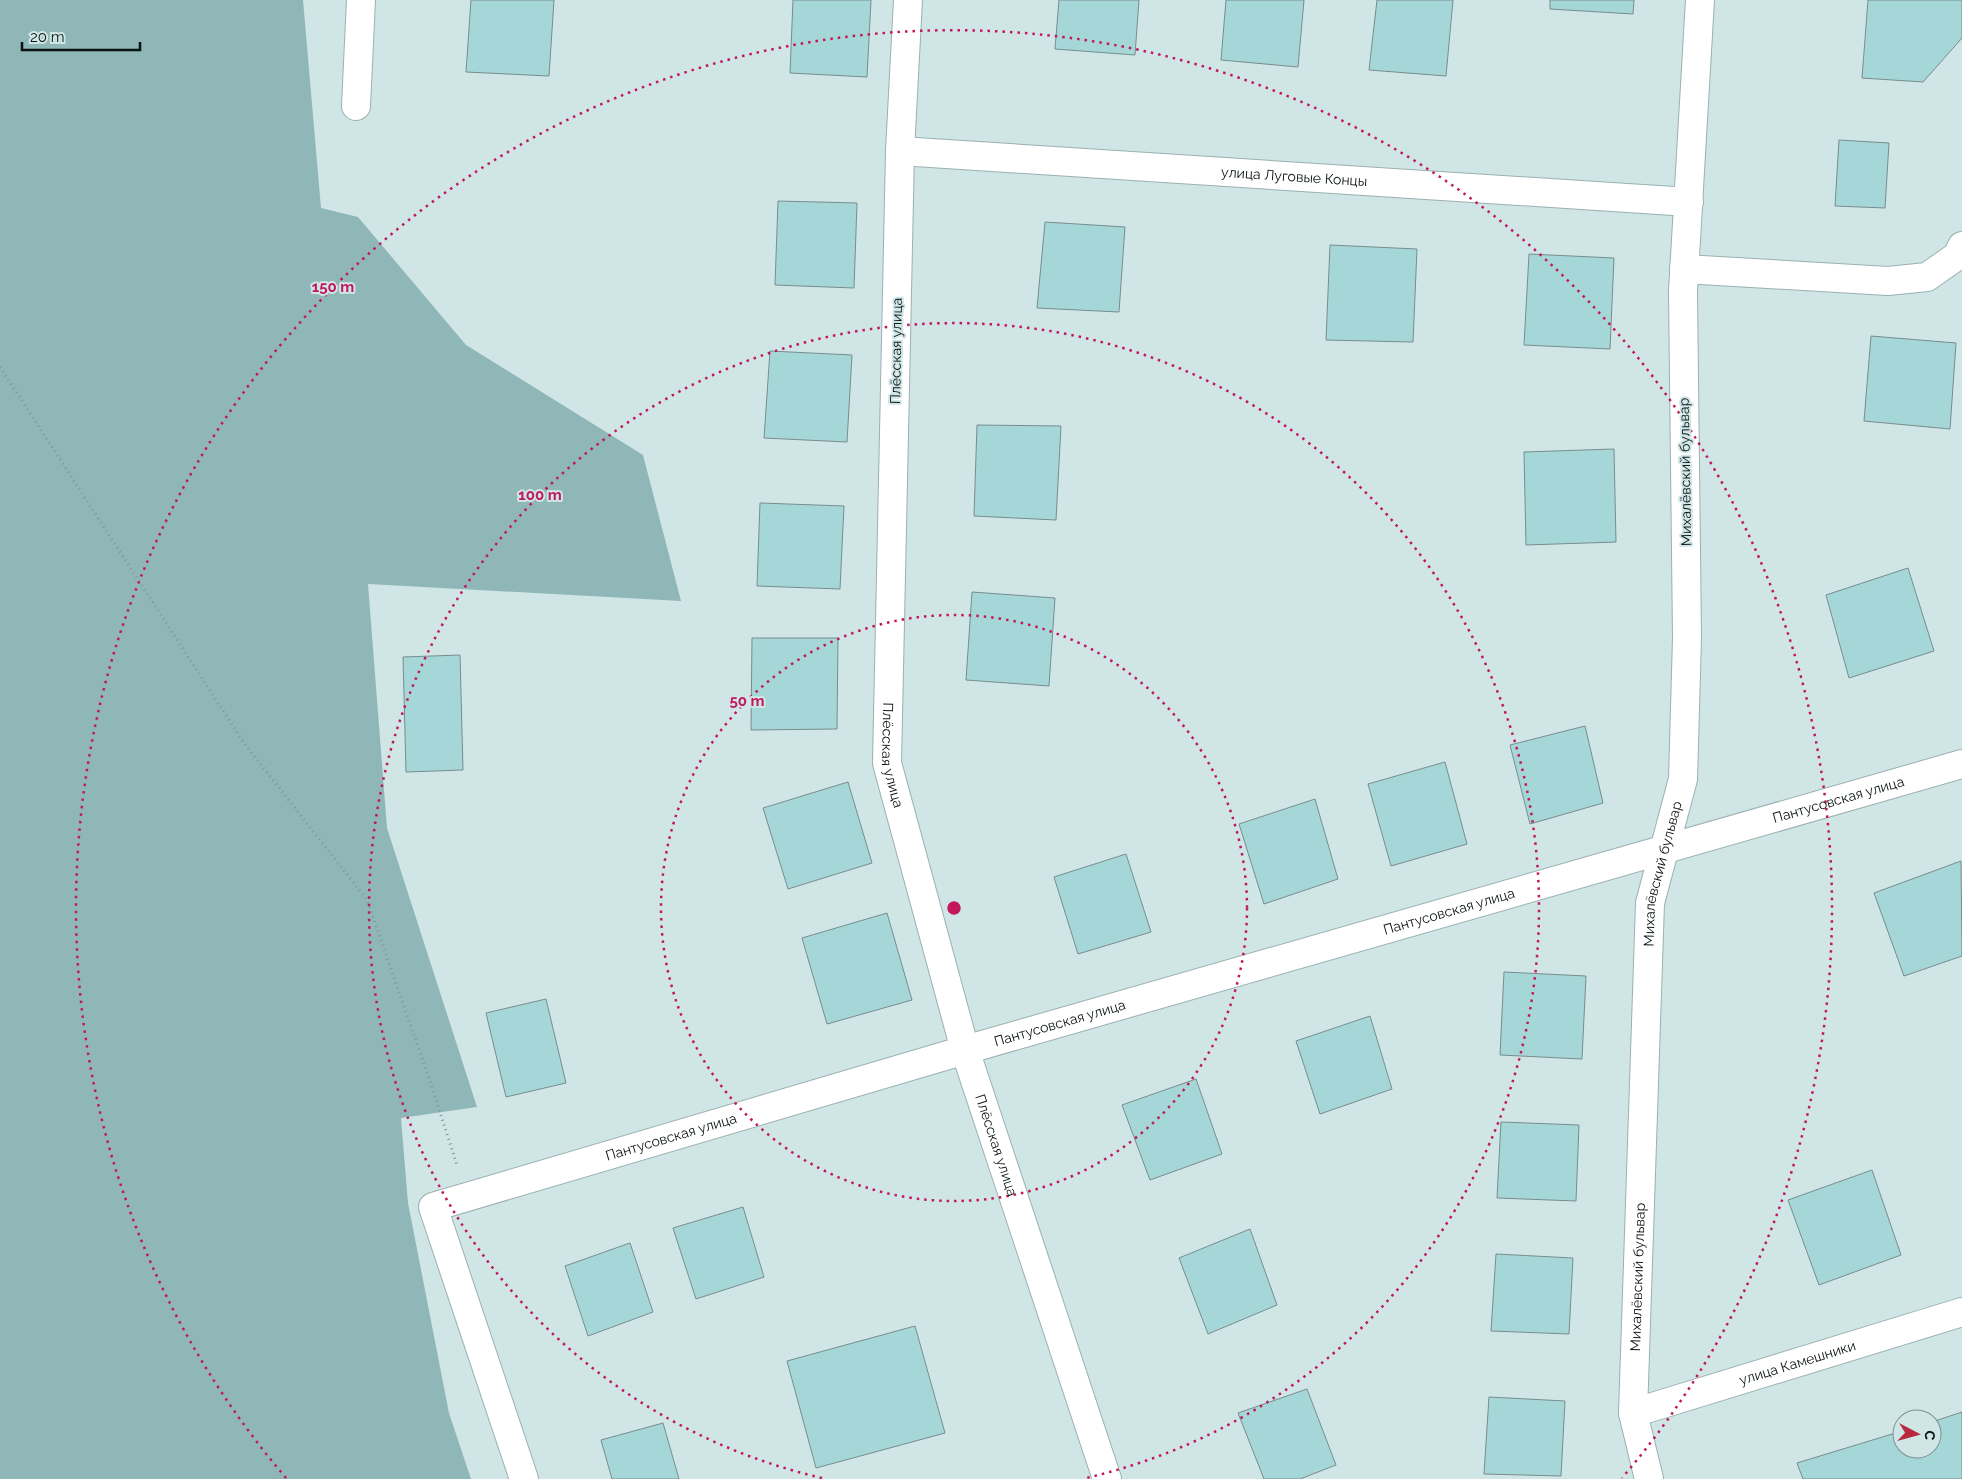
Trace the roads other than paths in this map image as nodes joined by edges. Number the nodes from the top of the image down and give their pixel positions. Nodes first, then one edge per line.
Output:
1 (361, 0) edge
2 (908, 0) edge
3 (1700, 0) edge
4 (356, 106) dead end
5 (900, 151) junction
6 (1689, 202) junction
7 (1962, 246) edge
8 (1684, 269) junction
9 (1962, 764) edge
10 (1663, 850) junction
11 (965, 1050) junction
12 (1962, 1312) edge
13 (1633, 1413) junction
14 (524, 1479) edge
15 (1107, 1479) edge
16 (1649, 1479) edge

1 - 4 street
2 - 5 street, Плёсская улица
3 - 6 street, Михалёвский бульвар
5 - 6 street, улица Луговые Концы
5 - 11 street, Плёсская улица
6 - 8 street, Михалёвский бульвар
7 - 8 street
8 - 10 street, Михалёвский бульвар
9 - 10 street, Пантусовская улица
10 - 11 street, Пантусовская улица
10 - 13 street, Михалёвский бульвар
11 - 14 street, Пантусовская улица
11 - 15 street, Плёсская улица
12 - 13 street, улица Камешники
13 - 16 street, Михалёвский бульвар

